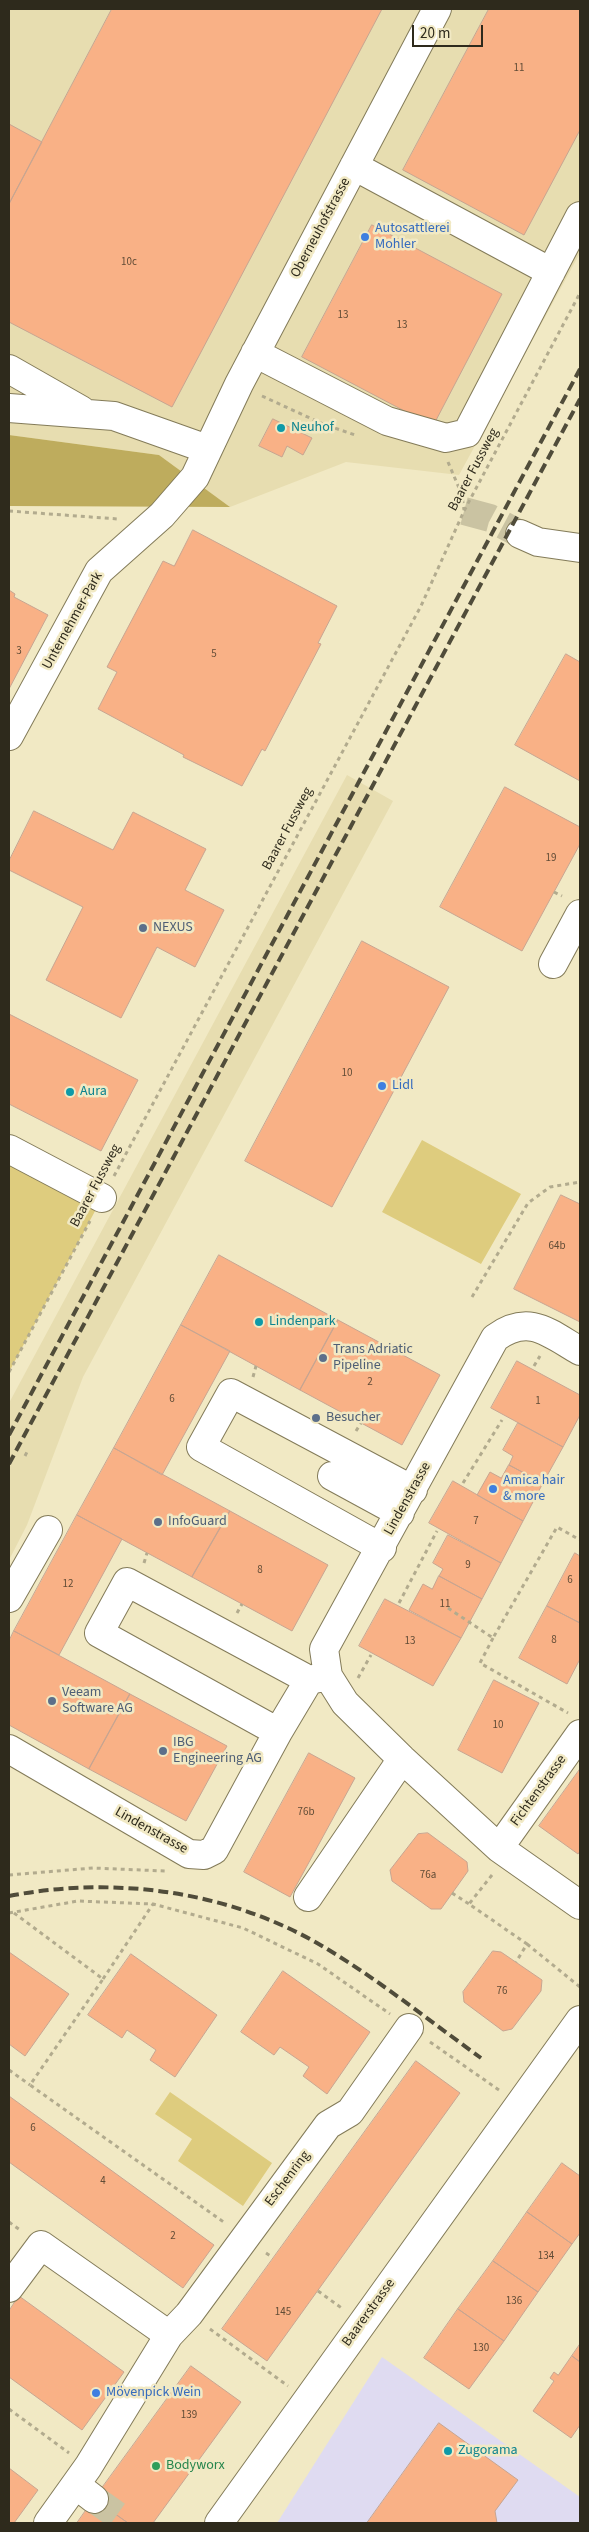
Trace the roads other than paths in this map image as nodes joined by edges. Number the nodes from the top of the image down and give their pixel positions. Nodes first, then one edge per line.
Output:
1 (437, 9) edge
2 (354, 166) junction
3 (580, 216) edge
4 (551, 272) junction
5 (255, 353) junction
6 (9, 369) edge
7 (9, 408) edge
8 (88, 414) junction
9 (207, 448) junction
10 (520, 534) tunnel mouth
11 (580, 548) edge
12 (9, 736) edge
13 (580, 914) edge
14 (553, 964) dead end
15 (9, 1150) edge
16 (102, 1198) road end
17 (580, 1351) edge
18 (332, 1476) dead end
19 (407, 1502) junction
20 (48, 1530) dead end
21 (382, 1548) junction
22 (9, 1598) edge
23 (319, 1678) junction
24 (576, 1725) edge
25 (278, 1732) junction
26 (9, 1749) edge
27 (402, 1759) junction
28 (503, 1851) junction
29 (308, 1897) dead end
30 (580, 1905) edge
31 (580, 2020) edge
32 (409, 2028) road end
33 (9, 2288) edge
34 (169, 2335) junction
35 (48, 2523) edge
36 (219, 2523) edge

1 - 2 street, Oberneuhofstrasse
2 - 4 street
2 - 5 street, Oberneuhofstrasse
3 - 4 street
4 - 5 street
5 - 9 street, Oberneuhofstrasse
6 - 8 street
7 - 8 street
8 - 9 street
9 - 12 street, Unternehmer-Park
10 - 11 street
13 - 14 street
15 - 16 street
17 - 19 street, Lindenstrasse
18 - 19 street
19 - 21 street, Lindenstrasse
19 - 21 street
20 - 22 street
21 - 23 street, Lindenstrasse
23 - 25 street, Lindenstrasse
23 - 25 street
23 - 27 street, Lindenstrasse
24 - 28 street, Fichtenstrasse
25 - 26 street, Lindenstrasse
27 - 28 street, Lindenstrasse
27 - 29 street
28 - 30 street, Lindenstrasse
31 - 36 street, Baarerstrasse
32 - 34 street, Eschenring
33 - 34 street
34 - 35 street, Eschenring

